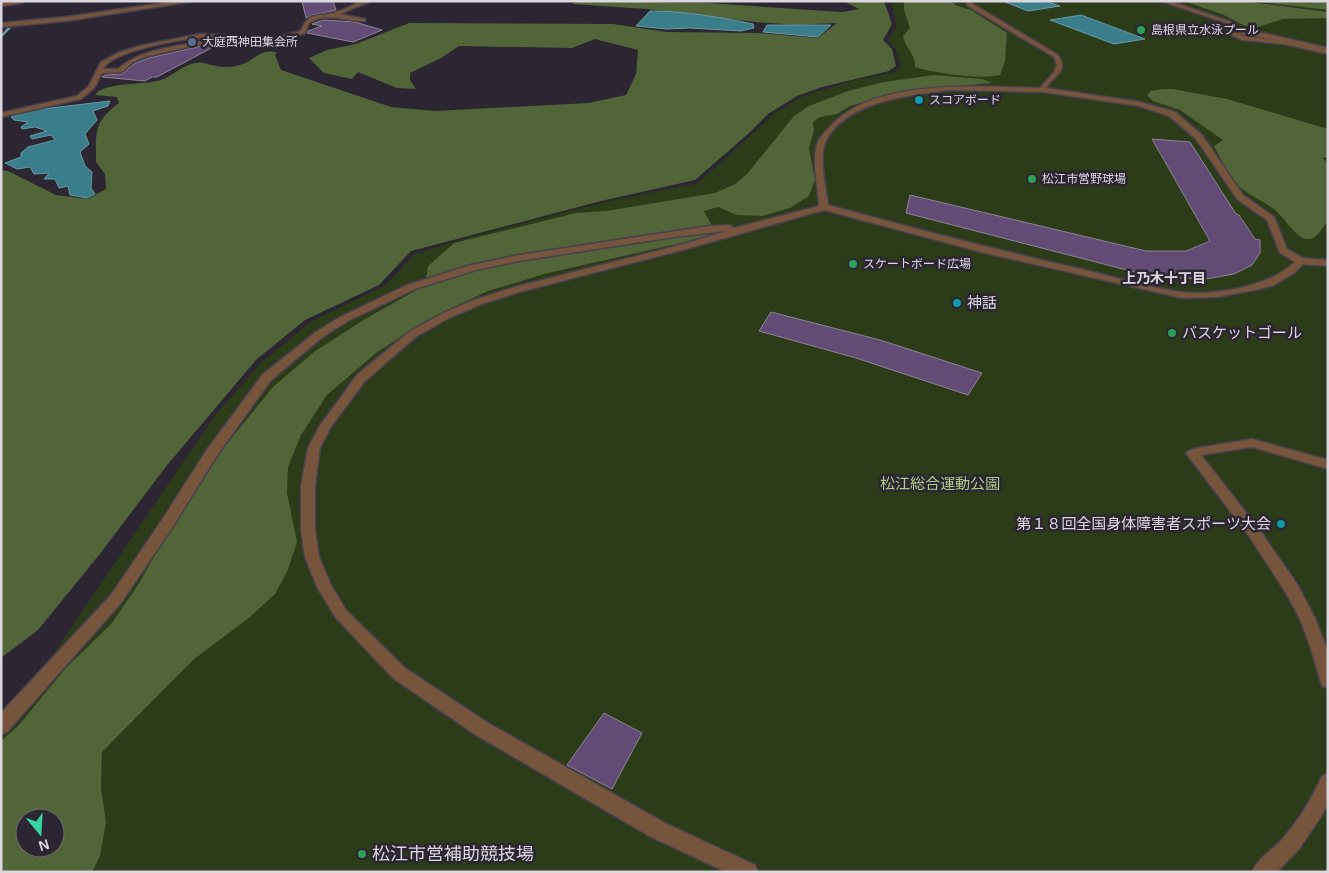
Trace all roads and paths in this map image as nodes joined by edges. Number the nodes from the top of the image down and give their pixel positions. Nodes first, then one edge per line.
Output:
1 (22, 1) edge
2 (191, 1) edge
3 (368, 1) edge
4 (969, 1) edge
5 (1164, 1) edge
6 (1, 4) edge
7 (335, 13) junction
8 (363, 20) dead end
9 (1234, 24) dead end
10 (1, 25) edge
11 (230, 39) junction
12 (1328, 51) edge
13 (99, 71) junction
14 (1043, 90) junction
15 (1, 115) edge
16 (824, 207) junction
17 (745, 228) junction
18 (1301, 261) junction
19 (1328, 263) edge
20 (1328, 465) edge
21 (1328, 681) edge
22 (1, 726) edge
23 (1328, 782) edge
24 (748, 872) edge
25 (1262, 872) edge

1 - 6 street
2 - 10 street
3 - 7 street
4 - 14 street
5 - 9 street
7 - 8 street
7 - 11 street
11 - 13 street
11 - 13 street
12 - 12 street
13 - 15 street
14 - 16 street
14 - 18 street
16 - 17 street
16 - 18 street
17 - 22 street
17 - 24 street
18 - 19 street
20 - 21 street
23 - 25 street

